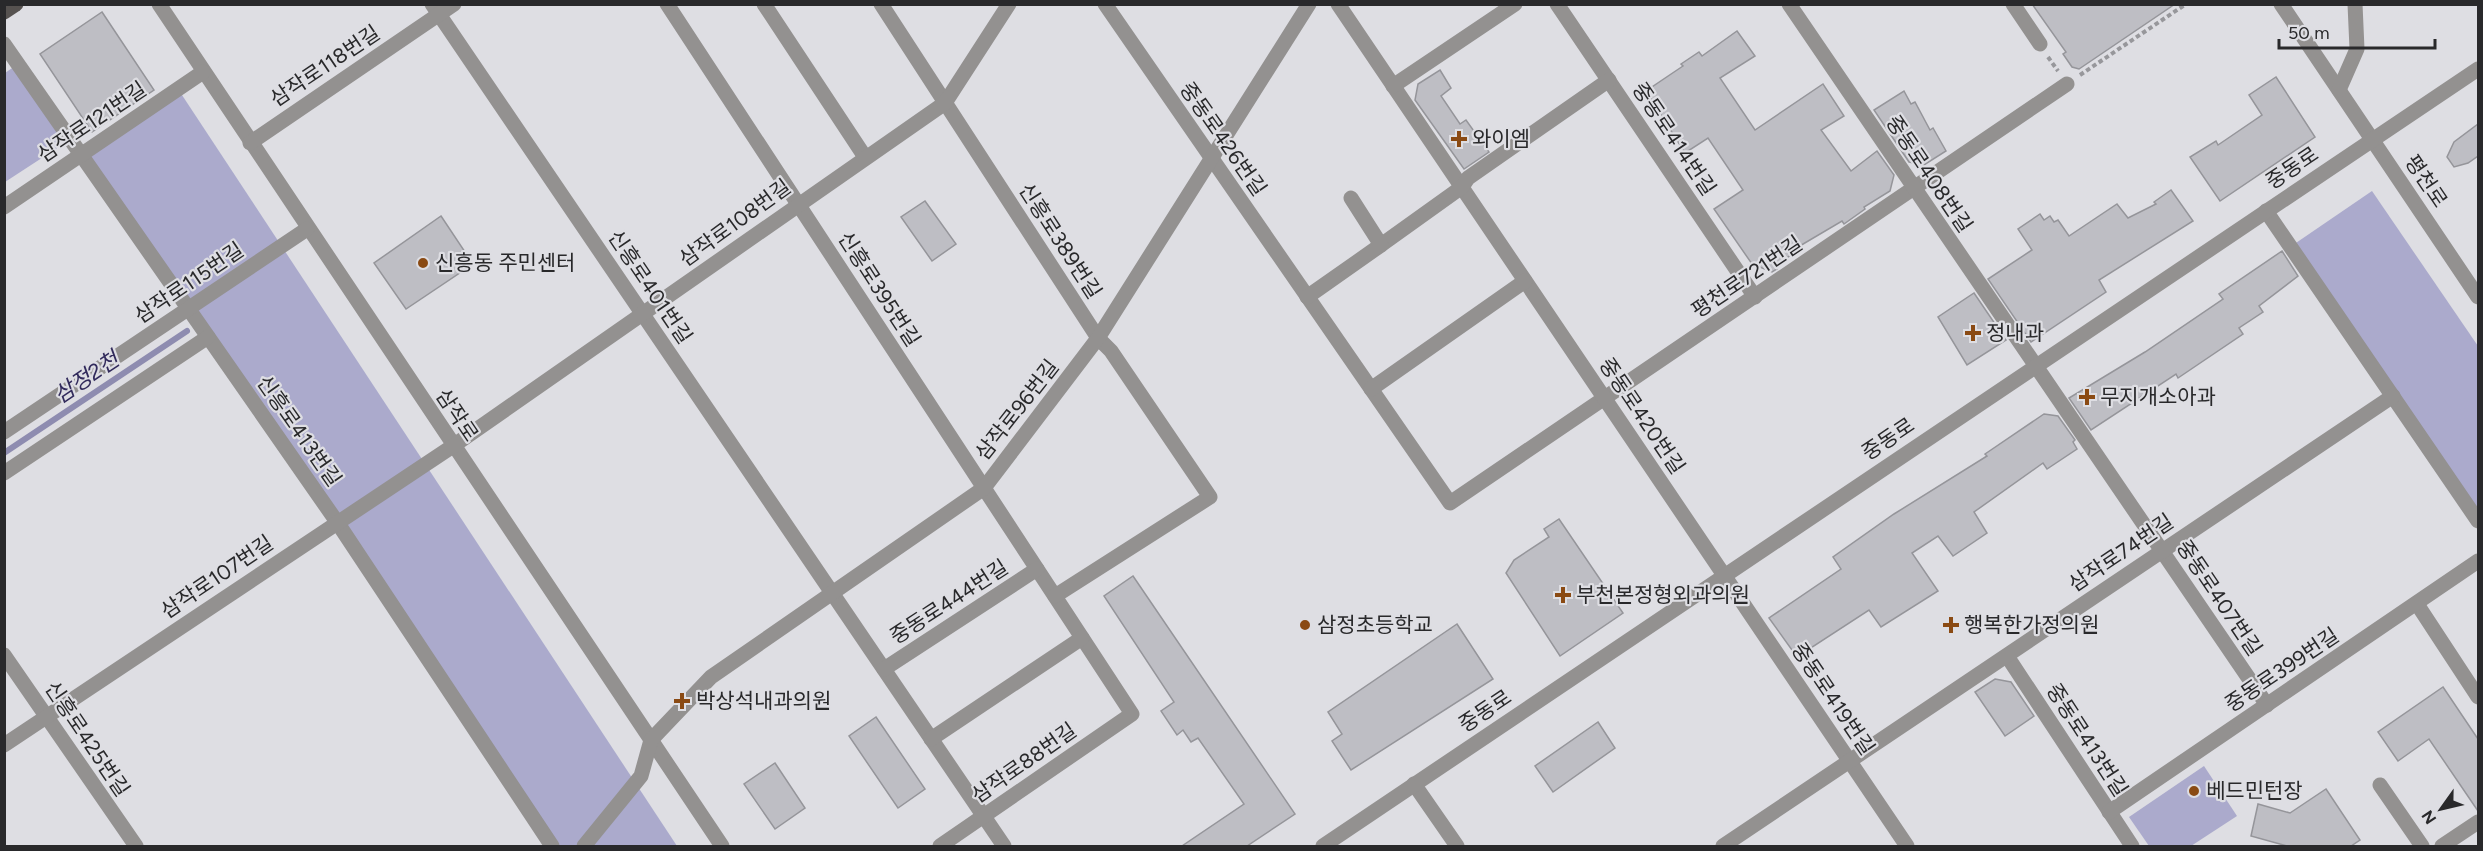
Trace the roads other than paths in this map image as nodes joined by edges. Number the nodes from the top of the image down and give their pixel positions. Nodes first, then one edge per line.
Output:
1 (16, 4) edge
2 (453, 4) edge
3 (668, 4) edge
4 (764, 4) edge
5 (881, 4) edge
6 (1009, 4) edge
7 (1105, 4) edge
8 (1309, 4) edge
9 (1338, 4) edge
10 (1515, 4) edge
11 (1557, 4) edge
12 (1790, 4) edge
13 (2013, 4) edge
14 (2281, 4) edge
15 (2355, 4) edge
16 (158, 5) edge
17 (436, 9) edge
18 (4, 12) edge
19 (4, 44) edge
20 (2040, 44) road end
21 (2478, 69) edge
22 (203, 72) junction
23 (1609, 80) junction
24 (2067, 84) road end
25 (1393, 86) junction
26 (2339, 90) junction
27 (945, 103) junction
28 (2373, 139) junction
29 (250, 143) junction
30 (81, 154) junction
31 (865, 158) junction
32 (1212, 159) junction
33 (1462, 188) junction
34 (1913, 188) junction
35 (1351, 198) dead end
36 (798, 204) junction
37 (4, 207) edge
38 (2266, 211) junction
39 (307, 229) junction
40 (1387, 240) junction
41 (1525, 281) junction
42 (1307, 297) junction
43 (1755, 297) junction
44 (2478, 297) edge
45 (188, 308) junction
46 (643, 315) junction
47 (208, 337) junction
48 (1098, 339) junction
49 (2036, 365) junction
50 (1371, 389) junction
51 (2393, 396) junction
52 (1605, 399) junction
53 (4, 432) edge
54 (453, 446) junction
55 (4, 473) edge
56 (984, 488) junction
57 (1450, 503) joint
58 (2478, 521) edge
59 (337, 522) junction
60 (2162, 551) junction
61 (2478, 561) edge
62 (1037, 569) junction
63 (1725, 575) junction
64 (832, 592) junction
65 (1055, 596) junction
66 (2416, 604) junction
67 (1082, 638) junction
68 (4, 655) edge
69 (2007, 656) junction
70 (884, 669) junction
71 (2478, 697) edge
72 (2267, 705) junction
73 (1132, 714) joint
74 (47, 716) junction
75 (931, 739) junction
76 (651, 741) junction
77 (4, 745) edge
78 (1850, 762) junction
79 (1414, 784) junction
80 (2380, 785) dead end
81 (2109, 812) junction
82 (984, 816) junction
83 (2478, 822) edge
84 (136, 846) edge
85 (552, 846) edge
86 (584, 846) edge
87 (722, 846) edge
88 (940, 846) edge
89 (1004, 846) edge
90 (1323, 846) edge
91 (1457, 846) edge
92 (1723, 846) edge
93 (1907, 846) edge
94 (2132, 846) edge
95 (2422, 846) edge
96 (2442, 846) edge

1 - 18 main road
2 - 17 street, 삼작로118번길
3 - 36 street, 신흥로395번길
4 - 31 street
5 - 27 street, 신흥로389번길
6 - 27 street, 삼작로108번길
7 - 32 street, 중동로426번길
8 - 32 street, 삼작로96번길
9 - 25 street, 중동로420번길
10 - 25 street
11 - 23 street, 중동로414번길
12 - 34 street, 중동로408번길
13 - 20 street
14 - 26 street, 평천로
15 - 26 street
16 - 22 street, 삼작로
17 - 29 street, 삼작로118번길
17 - 46 street, 신흥로401번길
19 - 30 street, 신흥로413번길
21 - 28 street, 중동로
22 - 29 street, 삼작로
22 - 30 street, 삼작로121번길
23 - 33 street
23 - 43 street, 중동로414번길
24 - 34 street, 평천로721번길
25 - 33 street, 중동로420번길
26 - 28 street, 평천로
27 - 31 street, 삼작로108번길
27 - 48 street, 신흥로389번길
28 - 38 street, 중동로
28 - 44 street, 평천로
29 - 39 street, 삼작로
30 - 37 street, 삼작로121번길
30 - 45 street, 신흥로413번길
31 - 36 street, 삼작로108번길
32 - 42 street, 중동로426번길
32 - 48 street, 삼작로96번길
33 - 40 street
33 - 41 street, 중동로420번길
34 - 43 street, 평천로721번길
34 - 49 street, 중동로408번길
35 - 40 street
36 - 46 street, 삼작로108번길
36 - 56 street, 신흥로395번길
38 - 49 street, 중동로
38 - 51 street
39 - 45 street, 삼작로115번길
39 - 54 street, 삼작로
40 - 42 street
41 - 50 street
41 - 52 street, 중동로420번길
42 - 50 street, 중동로426번길
43 - 52 street, 평천로721번길
45 - 47 street, 신흥로413번길
45 - 53 street, 삼작로115번길
46 - 54 street, 삼작로108번길
46 - 64 street, 신흥로401번길
47 - 55 street
47 - 59 street, 신흥로413번길
48 - 56 street, 삼작로96번길
48 - 65 street, 신흥로389번길
49 - 60 street, 중동로407번길
49 - 63 street, 중동로
50 - 57 street, 중동로426번길
51 - 58 street
51 - 60 street, 삼작로74번길
52 - 57 street, 평천로721번길
52 - 63 street, 중동로420번길
54 - 59 street, 삼작로107번길
54 - 76 street, 삼작로
56 - 62 street, 신흥로395번길
56 - 64 street, 삼작로96번길
59 - 74 street, 삼작로107번길
59 - 85 street, 신흥로413번길
60 - 69 street, 삼작로74번길
60 - 72 street, 중동로407번길
61 - 66 street, 중동로399번길
62 - 65 street, 신흥로395번길
62 - 70 street, 중동로444번길
63 - 78 street, 중동로419번길
63 - 79 street, 중동로
64 - 70 street, 중동로444번길
64 - 76 street, 삼작로96번길
65 - 67 street, 신흥로395번길
66 - 71 street
66 - 72 street, 중동로399번길
67 - 73 street, 신흥로395번길
67 - 75 street
68 - 74 street, 신흥로425번길
69 - 78 street, 삼작로74번길
69 - 81 street, 중동로413번길
70 - 75 street, 중동로444번길
72 - 81 street, 중동로399번길
73 - 82 street, 삼작로88번길
74 - 77 street, 삼작로107번길
74 - 84 street, 신흥로425번길
75 - 82 street, 중동로444번길
76 - 86 street
76 - 87 street, 삼작로
78 - 92 street, 삼작로74번길
78 - 93 street, 중동로419번길
79 - 90 street, 중동로
79 - 91 street
80 - 95 street
81 - 94 street, 중동로413번길
82 - 88 street, 삼작로88번길
82 - 89 street, 중동로444번길
83 - 96 street

